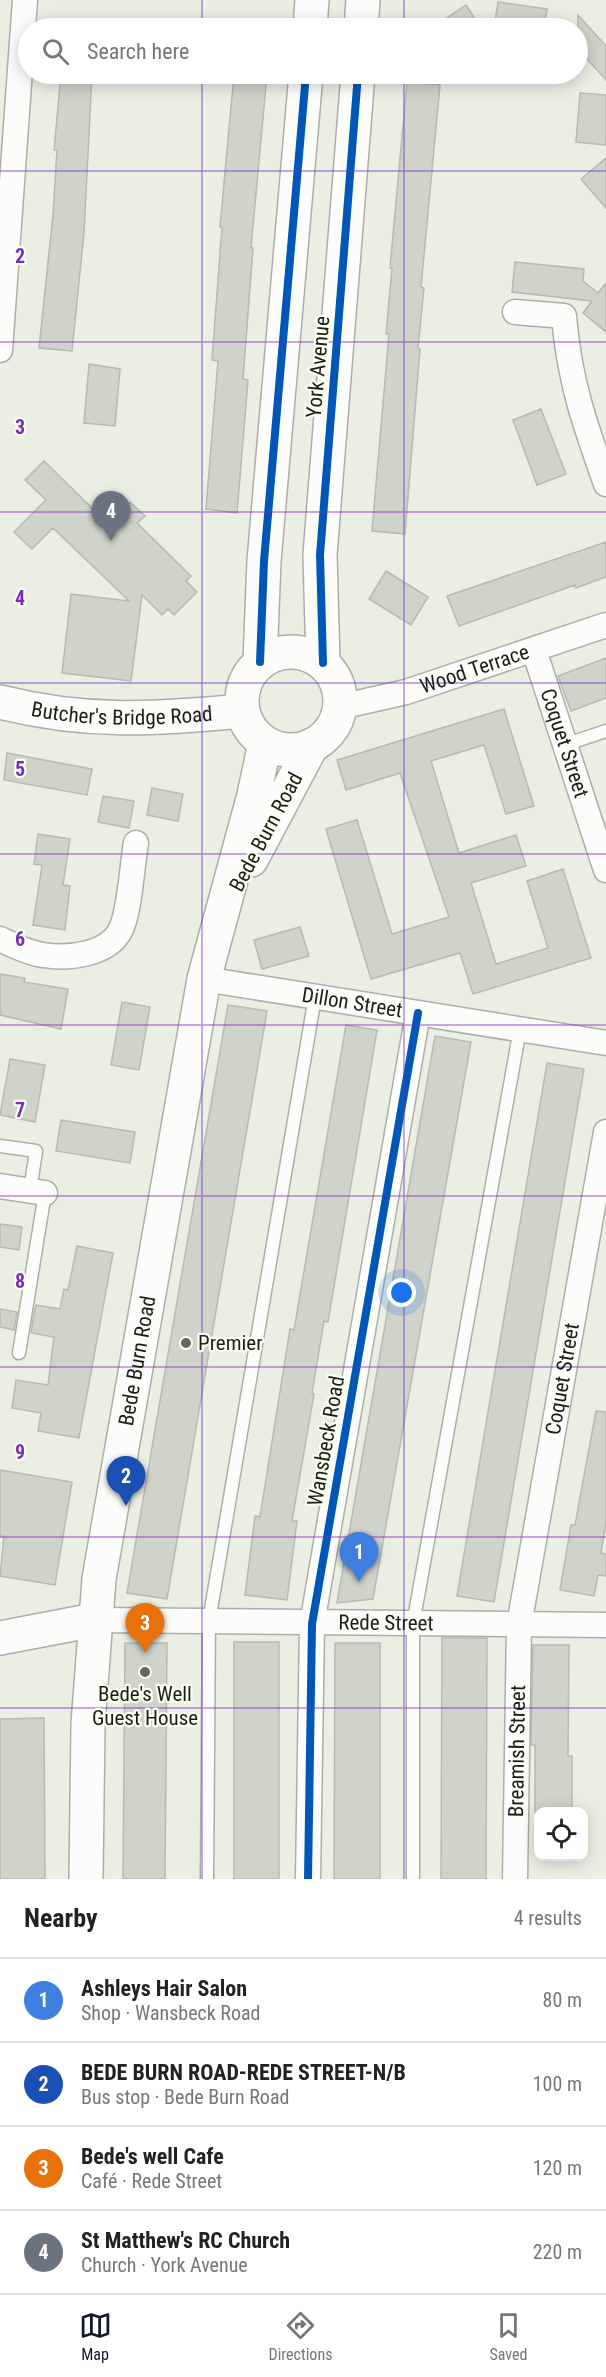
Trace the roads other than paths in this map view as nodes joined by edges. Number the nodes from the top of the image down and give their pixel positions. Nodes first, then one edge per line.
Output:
1 (25, 0) edge
2 (312, 0) edge
3 (363, 0) edge
4 (24, 18) edge
5 (311, 18) edge
6 (362, 18) edge
7 (18, 84) edge
8 (305, 84) edge
9 (357, 84) edge
10 (2, 294) edge
11 (515, 312) dead end
12 (0, 350) edge
13 (606, 484) edge
14 (606, 625) edge
15 (534, 650) junction
16 (260, 662) junction
17 (323, 663) junction
18 (0, 702) edge
19 (340, 707) junction
20 (243, 711) junction
21 (606, 731) edge
22 (265, 743) junction
23 (312, 745) junction
24 (564, 745) junction
25 (136, 843) dead end
26 (606, 870) edge
27 (220, 920) junction
28 (0, 939) edge
29 (204, 979) junction
30 (315, 997) junction
31 (418, 1013) junction
32 (520, 1029) junction
33 (606, 1043) edge
34 (606, 1132) edge
35 (0, 1146) edge
36 (0, 1186) edge
37 (38, 1192) junction
38 (19, 1353) dead end
39 (94, 1620) junction
40 (208, 1622) junction
41 (312, 1624) junction
42 (413, 1624) junction
43 (519, 1624) junction
44 (606, 1625) edge
45 (0, 1638) edge
46 (86, 1879) edge
47 (207, 1879) edge
48 (308, 1879) edge
49 (413, 1879) edge
50 (515, 1879) edge

1 - 4 street
2 - 5 main road
3 - 6 main road
7 - 10 street
8 - 16 main road, York Avenue
9 - 17 main road, York Avenue
10 - 12 street
11 - 13 street
14 - 15 street, Wood Terrace
15 - 19 street, Wood Terrace
15 - 24 street, Coquet Street
16 - 17 main road
16 - 20 main road
17 - 19 main road
18 - 20 main road, Butcher's Bridge Road
19 - 23 main road
20 - 22 main road
21 - 24 lane
22 - 23 main road
22 - 27 main road, Bede Burn Road
23 - 27 main road, Bede Burn Road
24 - 26 street, Coquet Street
25 - 28 street
27 - 29 main road, Bede Burn Road
29 - 30 street, Dillon Street
29 - 39 main road, Bede Burn Road
30 - 31 street, Dillon Street
30 - 40 lane
31 - 32 street, Dillon Street
31 - 41 street, Wansbeck Road
32 - 33 street, Dillon Street
32 - 42 lane
34 - 43 street, Coquet Street
35 - 37 lane
36 - 37 street
37 - 38 lane
39 - 40 street, Rede Street
39 - 45 main road
39 - 46 main road, Bede Burn Road
40 - 41 street, Rede Street
40 - 47 lane
41 - 42 street, Rede Street
41 - 48 street, Wansbeck Road
42 - 43 street, Rede Street
42 - 49 lane
43 - 44 street, Rede Street
43 - 50 street, Breamish Street

